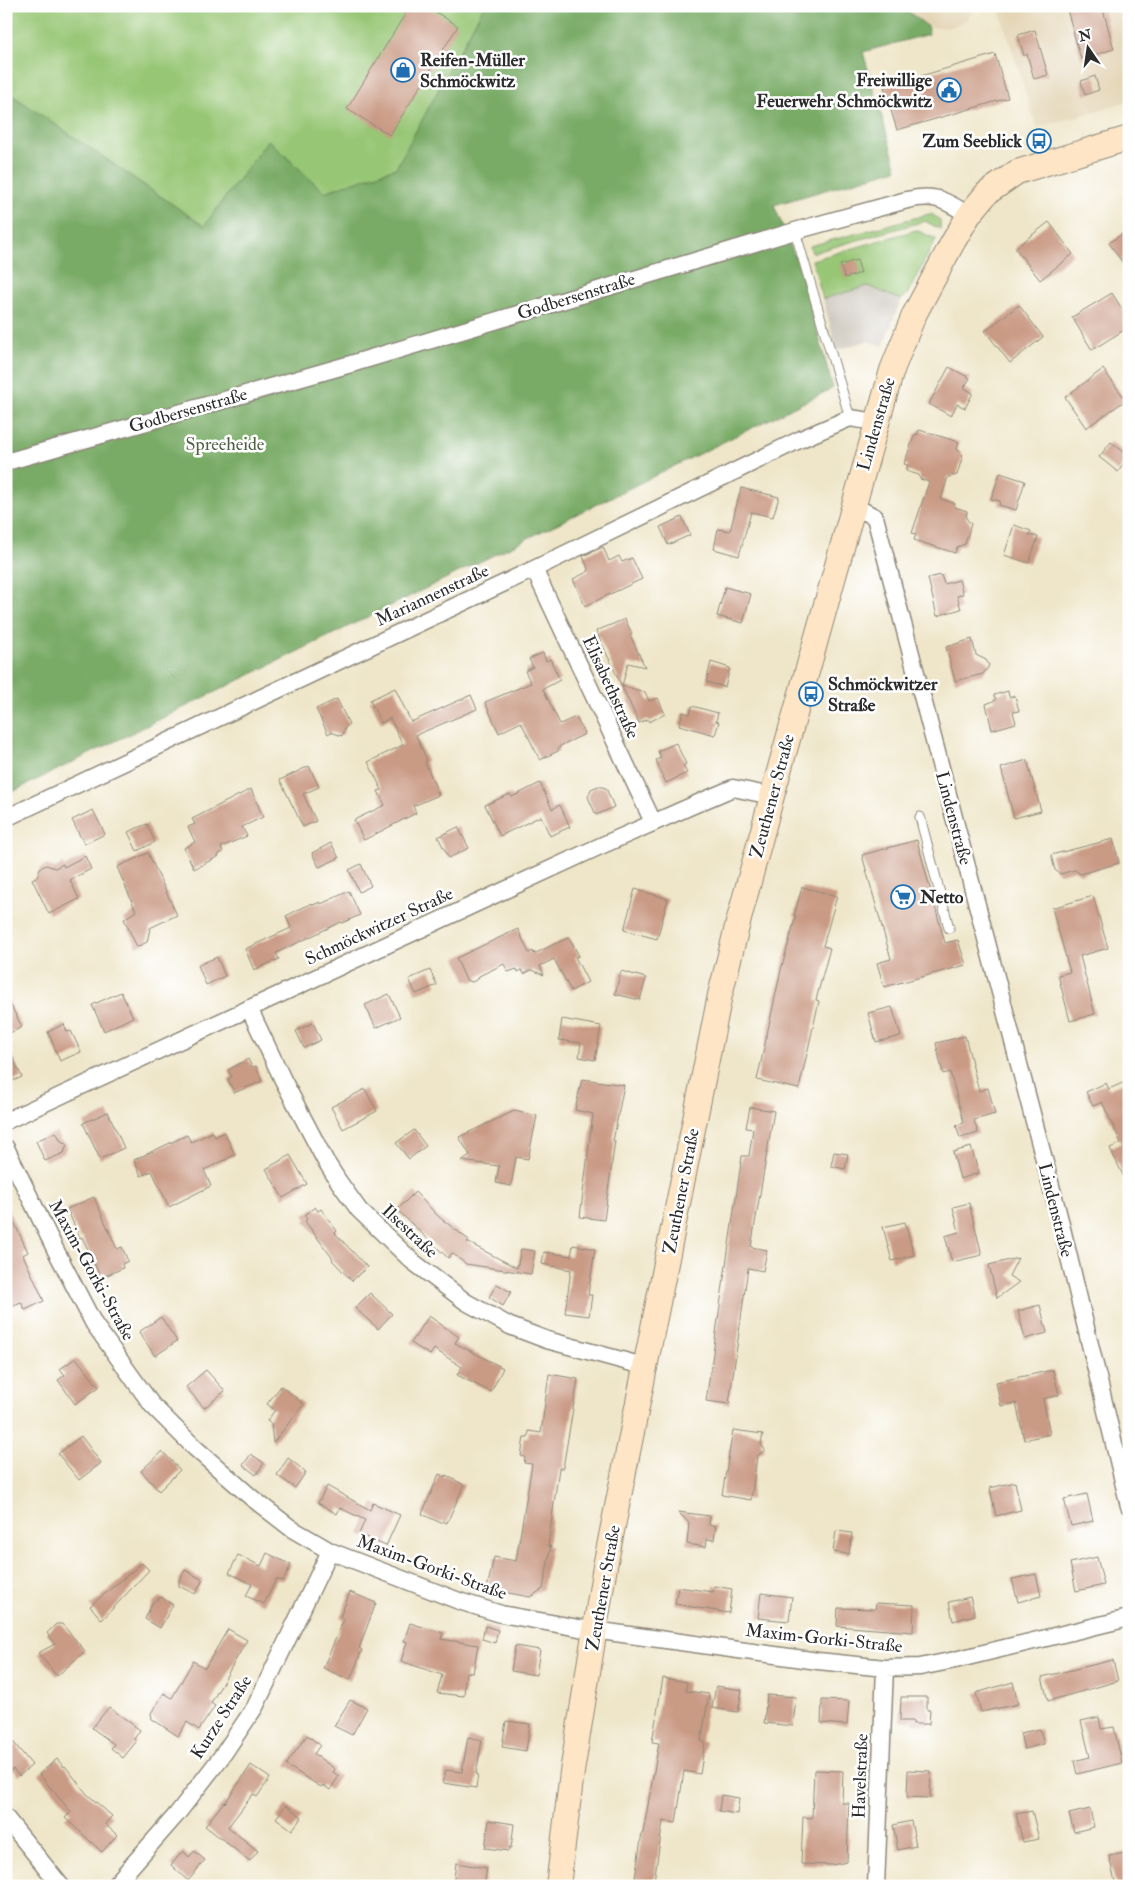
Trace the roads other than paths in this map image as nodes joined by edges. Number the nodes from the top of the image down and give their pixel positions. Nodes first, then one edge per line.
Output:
1 (1129, 138) edge
2 (969, 215) junction
3 (795, 231) junction
4 (850, 418) junction
5 (876, 422) junction
6 (6, 462) edge
7 (854, 506) junction
8 (534, 569) junction
9 (772, 796) junction
10 (920, 817) dead end
11 (6, 818) edge
12 (652, 822) junction
13 (949, 928) dead end
14 (249, 1008) junction
15 (6, 1122) edge
16 (6, 1148) edge
17 (647, 1367) junction
18 (1129, 1506) edge
19 (330, 1551) junction
20 (1129, 1618) edge
21 (595, 1630) junction
22 (885, 1668) junction
23 (6, 1818) edge
24 (61, 1886) edge
25 (114, 1886) edge
26 (558, 1886) edge
27 (876, 1886) edge

1 - 2 main road
2 - 3 street, Godbersenstraße
2 - 5 main road, Lindenstraße
3 - 4 lane
3 - 6 street, Godbersenstraße
4 - 5 street
4 - 8 street, Mariannenstraße
5 - 7 main road, Lindenstraße
7 - 9 main road, Zeuthener Straße
7 - 18 street, Lindenstraße
8 - 11 street, Mariannenstraße
8 - 12 street, Elisabethstraße
9 - 12 street, Schmöckwitzer Straße
9 - 17 main road, Zeuthener Straße
10 - 13 lane
12 - 14 street, Schmöckwitzer Straße
14 - 15 street, Schmöckwitzer Straße
14 - 17 street, Ilsestraße
16 - 19 street, Maxim-Gorki-Straße
17 - 21 main road, Zeuthener Straße
19 - 21 street, Maxim-Gorki-Straße
19 - 25 street, Kurze Straße
20 - 22 street, Maxim-Gorki-Straße
21 - 22 street, Maxim-Gorki-Straße
21 - 26 main road, Zeuthener Straße
22 - 27 street, Havelstraße
23 - 24 street

